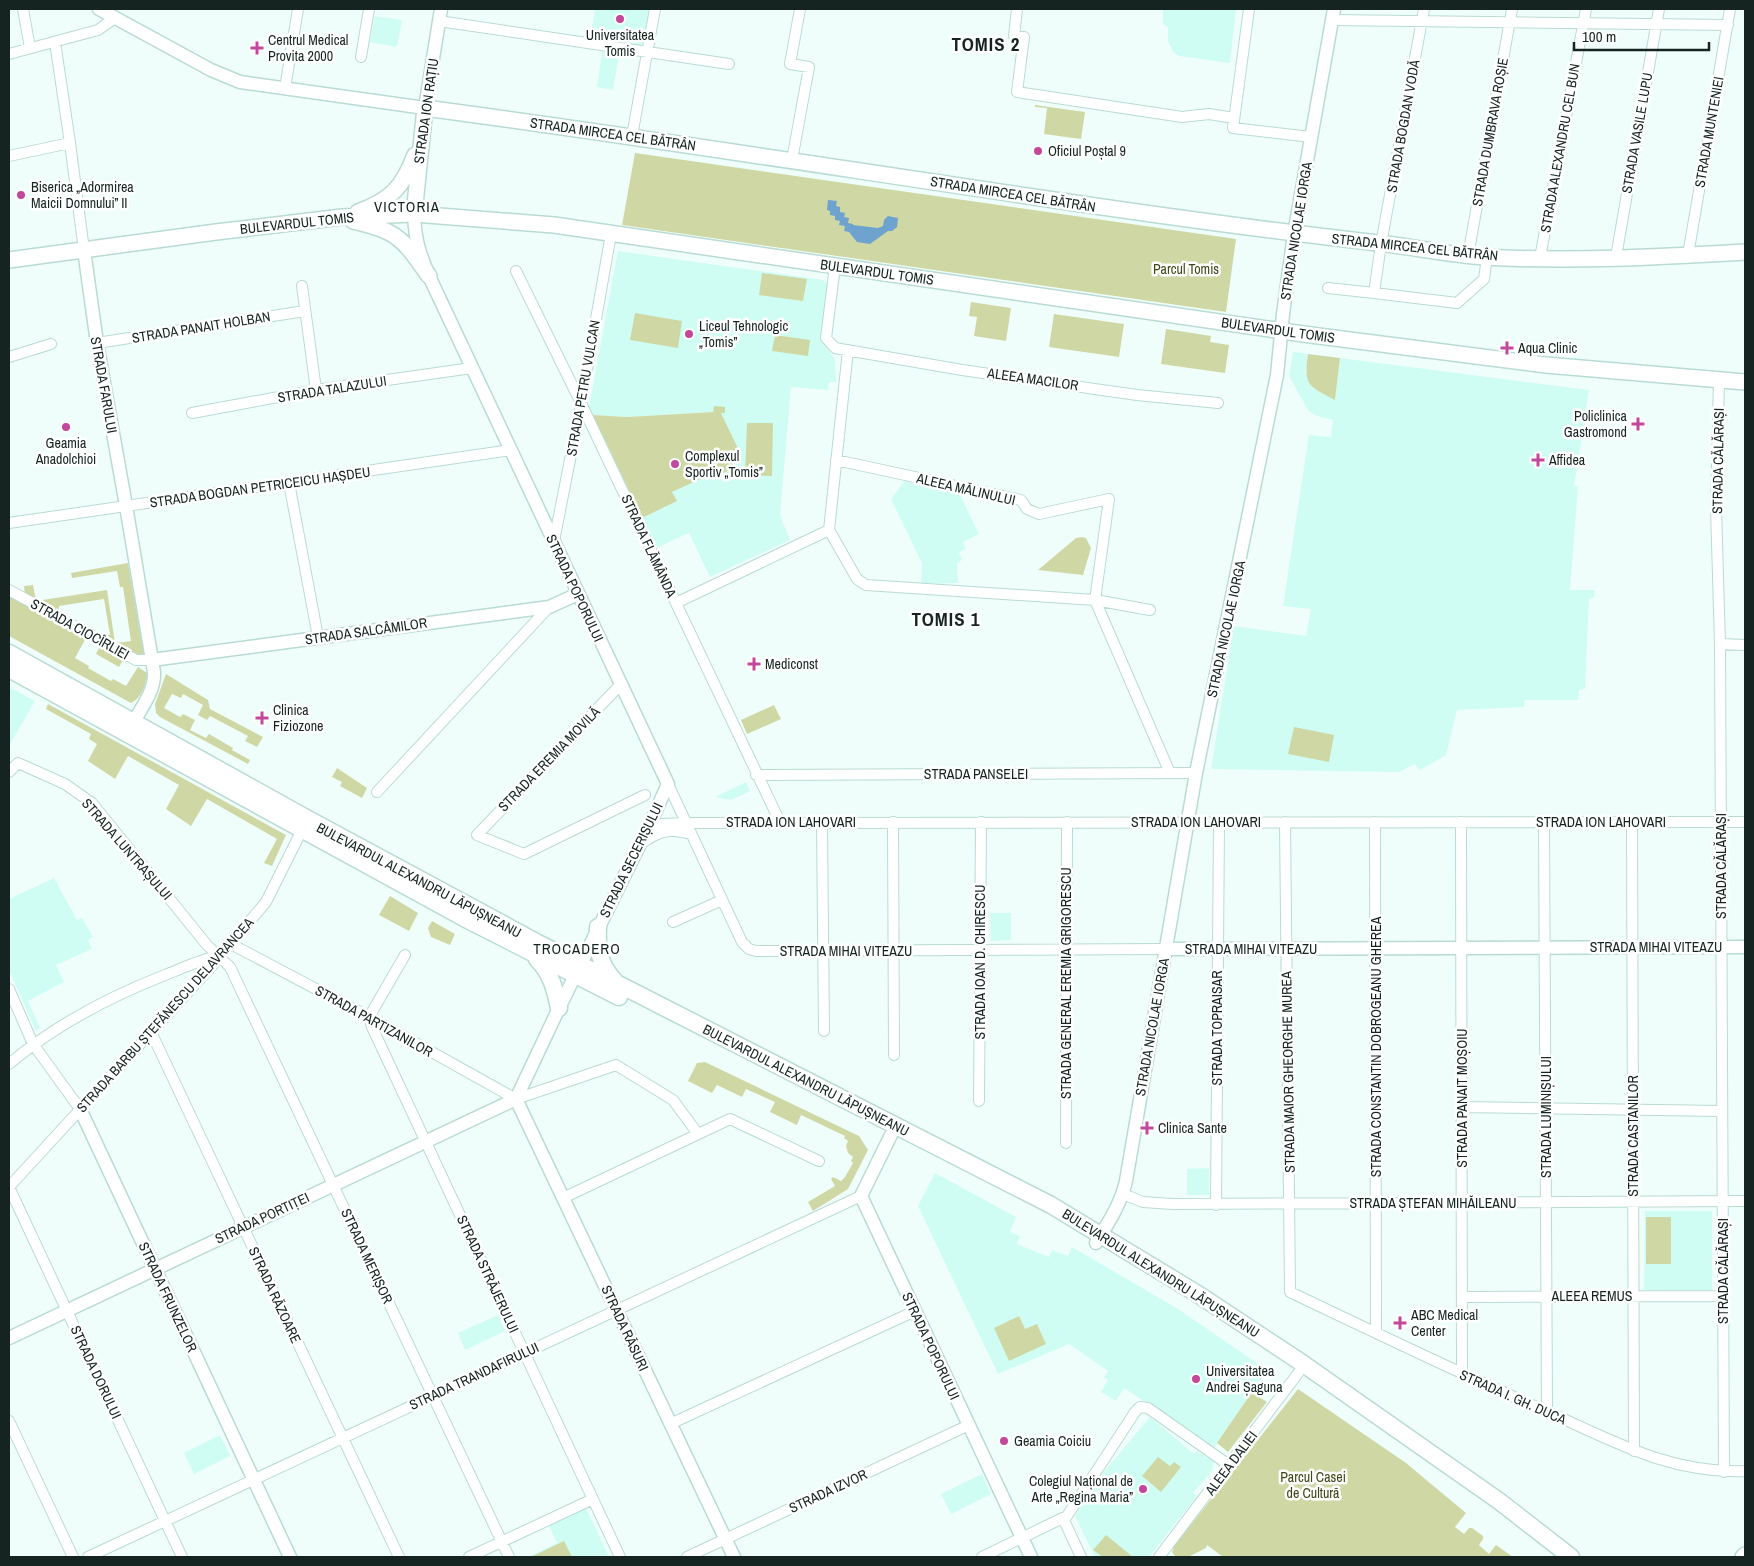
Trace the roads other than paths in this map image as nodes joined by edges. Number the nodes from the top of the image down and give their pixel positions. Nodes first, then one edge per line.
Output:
1 (24, 9) edge
2 (100, 9) edge
3 (298, 9) edge
4 (369, 9) edge
5 (655, 9) edge
6 (800, 9) edge
7 (1018, 9) edge
8 (1249, 9) edge
9 (1424, 9) edge
10 (1512, 9) edge
11 (1586, 9) edge
12 (1659, 9) edge
13 (1730, 9) edge
14 (1333, 14) edge
15 (440, 15) edge
16 (115, 18) junction
17 (1422, 21) junction
18 (1510, 22) junction
19 (1583, 23) junction
20 (1657, 24) junction
21 (1728, 25) junction
22 (54, 42) junction
23 (30, 48) junction
24 (647, 52) junction
25 (9, 54) edge
26 (361, 58) dead end
27 (729, 64) dead end
28 (285, 88) junction
29 (425, 108) junction
30 (1233, 123) junction
31 (632, 136) junction
32 (1311, 138) junction
33 (421, 139) junction
34 (70, 143) junction
35 (9, 156) edge
36 (792, 160) junction
37 (414, 214) junction
38 (342, 218) junction
39 (611, 234) junction
40 (1294, 234) junction
41 (1381, 244) junction
42 (84, 250) junction
43 (1745, 252) edge
44 (1688, 255) junction
45 (1468, 256) junction
46 (1487, 257) junction
47 (1616, 257) junction
48 (1540, 258) junction
49 (9, 260) edge
50 (835, 266) junction
51 (516, 271) dead end
52 (429, 276) junction
53 (302, 286) dead end
54 (1328, 288) dead end
55 (1374, 293) junction
56 (305, 311) junction
57 (1281, 331) junction
58 (97, 343) junction
59 (51, 344) dead end
60 (848, 350) junction
61 (9, 357) edge
62 (472, 368) junction
63 (1719, 380) junction
64 (1745, 382) edge
65 (316, 390) junction
66 (1218, 403) dead end
67 (582, 404) junction
68 (192, 413) dead end
69 (510, 450) junction
70 (836, 460) junction
71 (289, 483) junction
72 (126, 506) junction
73 (9, 523) edge
74 (829, 530) junction
75 (554, 541) junction
76 (9, 590) edge
77 (578, 594) junction
78 (1094, 600) junction
79 (676, 603) junction
80 (548, 607) junction
81 (1150, 610) dead end
82 (318, 637) junction
83 (1720, 644) junction
84 (1745, 645) edge
85 (9, 653) edge
86 (152, 660) junction
87 (9, 669) edge
88 (621, 684) junction
89 (134, 722) junction
90 (9, 772) edge
91 (1170, 773) junction
92 (1196, 773) junction
93 (756, 775) junction
94 (668, 784) junction
95 (377, 792) dead end
96 (645, 795) dead end
97 (686, 822) junction
98 (780, 822) junction
99 (822, 822) junction
100 (893, 822) junction
101 (981, 822) junction
102 (1067, 822) junction
103 (1188, 822) junction
104 (1219, 822) junction
105 (1285, 822) junction
106 (1375, 822) junction
107 (1461, 822) junction
108 (1544, 822) junction
109 (1632, 822) junction
110 (1720, 822) junction
111 (1745, 822) edge
112 (302, 830) junction
113 (648, 830) junction
114 (691, 834) junction
115 (640, 845) junction
116 (722, 900) junction
117 (673, 922) dead end
118 (598, 927) junction
119 (231, 944) junction
120 (1633, 947) junction
121 (1721, 947) junction
122 (1745, 947) edge
123 (1375, 948) junction
124 (1461, 948) junction
125 (1545, 948) junction
126 (1166, 949) junction
127 (1218, 949) junction
128 (1287, 949) junction
129 (894, 950) junction
130 (980, 950) junction
131 (1066, 950) junction
132 (756, 951) joint
133 (823, 951) junction
134 (532, 954) junction
135 (404, 955) dead end
136 (220, 956) junction
137 (578, 971) junction
138 (619, 985) junction
139 (9, 988) edge
140 (559, 1008) junction
141 (369, 1018) junction
142 (151, 1032) junction
143 (824, 1032) dead end
144 (33, 1044) junction
145 (894, 1055) dead end
146 (9, 1064) edge
147 (516, 1099) junction
148 (979, 1101) dead end
149 (1462, 1107) junction
150 (1546, 1108) junction
151 (80, 1109) junction
152 (1633, 1110) junction
153 (1722, 1111) junction
154 (698, 1134) junction
155 (891, 1135) junction
156 (426, 1142) junction
157 (1066, 1144) dead end
158 (818, 1160) dead end
159 (333, 1185) junction
160 (9, 1187) edge
161 (1123, 1194) junction
162 (861, 1196) junction
163 (563, 1198) junction
164 (1634, 1201) junction
165 (1722, 1201) junction
166 (1745, 1201) edge
167 (1546, 1202) junction
168 (1462, 1203) junction
169 (1289, 1204) junction
170 (1376, 1204) junction
171 (1216, 1205) junction
172 (243, 1227) junction
173 (1098, 1239) junction
174 (155, 1269) junction
175 (1290, 1292) joint
176 (1547, 1296) junction
177 (1634, 1296) junction
178 (1723, 1296) junction
179 (1462, 1297) junction
180 (616, 1309) junction
181 (67, 1310) junction
182 (915, 1311) junction
183 (1376, 1333) junction
184 (9, 1338) edge
185 (524, 1352) junction
186 (1299, 1372) junction
187 (1462, 1374) junction
188 (433, 1395) junction
189 (1547, 1412) junction
190 (9, 1422) edge
191 (670, 1424) junction
192 (969, 1425) junction
193 (342, 1438) junction
194 (1634, 1451) junction
195 (1230, 1464) junction
196 (1745, 1471) edge
197 (1724, 1472) junction
198 (253, 1480) junction
199 (593, 1499) junction
200 (1063, 1518) junction
201 (165, 1521) junction
202 (1022, 1538) junction
203 (725, 1539) junction
204 (502, 1542) junction
205 (1163, 1556) edge
206 (73, 1557) edge
207 (88, 1557) edge
208 (182, 1557) edge
209 (290, 1557) edge
210 (399, 1557) edge
211 (469, 1557) edge
212 (509, 1557) edge
213 (620, 1557) edge
214 (687, 1557) edge
215 (734, 1557) edge
216 (982, 1557) edge
217 (1030, 1557) edge
218 (1081, 1557) edge
219 (1553, 1557) edge
220 (1571, 1557) edge

1 - 23 street
2 - 16 street, STRADA MIRCEA CEL BĂTRÂN
3 - 28 street
4 - 26 street
5 - 24 street
6 - 36 street
7 - 30 street
8 - 30 street
9 - 17 street, STRADA BOGDAN VODĂ
10 - 18 street, STRADA DUMBRAVA ROȘIE
11 - 19 street, STRADA ALEXANDRU CEL BUN
12 - 20 street, STRADA VASILE LUPU
13 - 21 street, STRADA MUNTENIEI
14 - 17 street
14 - 32 street, STRADA NICOLAE IORGA
15 - 24 street
15 - 29 street, STRADA ION RAȚIU
16 - 22 street
16 - 28 street, STRADA MIRCEA CEL BĂTRÂN
17 - 18 street
17 - 41 street, STRADA BOGDAN VODĂ
18 - 19 street
18 - 45 street, STRADA DUMBRAVA ROȘIE
19 - 20 street
19 - 48 street, STRADA ALEXANDRU CEL BUN
20 - 21 street
20 - 47 street, STRADA VASILE LUPU
21 - 44 street, STRADA MUNTENIEI
22 - 23 street
22 - 34 street, STRADA FARULUI
23 - 25 street
24 - 27 street
24 - 31 street
28 - 29 street, STRADA MIRCEA CEL BĂTRÂN
29 - 31 main road, STRADA MIRCEA CEL BĂTRÂN
29 - 33 main road, STRADA ION RAȚIU
30 - 32 street
31 - 36 main road, STRADA MIRCEA CEL BĂTRÂN
32 - 40 street, STRADA NICOLAE IORGA
33 - 37 main road, STRADA ION RAȚIU
33 - 38 main road
34 - 35 street
34 - 42 street, STRADA FARULUI
36 - 40 main road, STRADA MIRCEA CEL BĂTRÂN
37 - 38 main road, BULEVARDUL TOMIS
37 - 39 main road, BULEVARDUL TOMIS
37 - 52 street, STRADA POPORULUI
38 - 42 main road, BULEVARDUL TOMIS
38 - 52 main road
39 - 50 main road, BULEVARDUL TOMIS
39 - 67 street, STRADA PETRU VULCAN
40 - 41 main road, STRADA MIRCEA CEL BĂTRÂN
40 - 57 street, STRADA NICOLAE IORGA
41 - 45 main road, STRADA MIRCEA CEL BĂTRÂN
41 - 55 street, STRADA BOGDAN VODĂ
42 - 49 main road, BULEVARDUL TOMIS
42 - 58 street, STRADA FARULUI
43 - 44 main road, STRADA MIRCEA CEL BĂTRÂN
44 - 47 main road, STRADA MIRCEA CEL BĂTRÂN
45 - 46 main road, STRADA MIRCEA CEL BĂTRÂN
46 - 48 main road, STRADA MIRCEA CEL BĂTRÂN
46 - 55 street
47 - 48 main road, STRADA MIRCEA CEL BĂTRÂN
50 - 57 main road, BULEVARDUL TOMIS
50 - 60 street
51 - 67 street, STRADA FLĂMÂNDA
52 - 62 street, STRADA POPORULUI
53 - 56 street
54 - 55 street
56 - 58 street, STRADA PANAIT HOLBAN
56 - 65 street
57 - 63 main road, BULEVARDUL TOMIS
57 - 92 street, STRADA NICOLAE IORGA
58 - 72 street, STRADA FARULUI
59 - 61 street
60 - 66 street, ALEEA MACILOR
60 - 70 street
62 - 65 street, STRADA TALAZULUI
62 - 69 street, STRADA POPORULUI
63 - 64 main road, BULEVARDUL TOMIS
63 - 83 street, STRADA CĂLĂRAȘI
65 - 68 street, STRADA TALAZULUI
67 - 75 street, STRADA PETRU VULCAN
67 - 79 street, STRADA FLĂMÂNDA
69 - 71 street, STRADA BOGDAN PETRICEICU HAȘDEU
69 - 75 street, STRADA POPORULUI
70 - 74 street
70 - 78 street, ALEEA MĂLINULUI
71 - 72 street, STRADA BOGDAN PETRICEICU HAȘDEU
71 - 82 street
72 - 73 street, STRADA BOGDAN PETRICEICU HAȘDEU
72 - 86 street, STRADA FARULUI
74 - 78 street
74 - 79 street
75 - 77 street, STRADA POPORULUI
76 - 86 street, STRADA CIOCÎRLIEI
77 - 80 street, STRADA SALCÂMILOR
77 - 88 street, STRADA POPORULUI
78 - 81 street
78 - 91 street
79 - 93 street, STRADA FLĂMÂNDA
80 - 82 street, STRADA SALCÂMILOR
80 - 95 street
82 - 86 street, STRADA SALCÂMILOR
83 - 84 street
83 - 110 street, STRADA CĂLĂRAȘI
85 - 89 main road, BULEVARDUL ALEXANDRU LĂPUȘNEANU
86 - 89 street, STRADA FARULUI
87 - 112 main road, BULEVARDUL ALEXANDRU LĂPUȘNEANU
88 - 94 street, STRADA POPORULUI
88 - 96 street, STRADA EREMIA MOVILĂ
89 - 137 main road, BULEVARDUL ALEXANDRU LĂPUȘNEANU
90 - 136 street, STRADA LUNTRAȘULUI
91 - 92 street, STRADA PANSELEI
91 - 93 street, STRADA PANSELEI
92 - 103 street, STRADA NICOLAE IORGA
93 - 98 street, STRADA FLĂMÂNDA
94 - 97 street, STRADA POPORULUI
94 - 113 street, STRADA SECERIȘULUI
97 - 98 street, STRADA ION LAHOVARI
97 - 113 street, STRADA ION LAHOVARI
97 - 114 street, STRADA POPORULUI
98 - 99 street, STRADA ION LAHOVARI
99 - 100 street, STRADA ION LAHOVARI
99 - 133 street
100 - 101 street, STRADA ION LAHOVARI
100 - 129 street
101 - 102 street, STRADA ION LAHOVARI
101 - 130 street, STRADA IOAN D. CHIRESCU
102 - 103 street, STRADA ION LAHOVARI
102 - 131 street, STRADA GENERAL EREMIA GRIGORESCU
103 - 104 street, STRADA ION LAHOVARI
103 - 126 street, STRADA NICOLAE IORGA
104 - 105 street, STRADA ION LAHOVARI
104 - 127 street, STRADA TOPRAISAR
105 - 106 street, STRADA ION LAHOVARI
105 - 128 street, STRADA MAIOR GHEORGHE MUREA
106 - 107 street, STRADA ION LAHOVARI
106 - 123 street, STRADA CONSTANTIN DOBROGEANU GHEREA
107 - 108 street, STRADA ION LAHOVARI
107 - 124 street, STRADA PANAIT MOȘOIU
108 - 109 street, STRADA ION LAHOVARI
108 - 125 street, STRADA LUMINIȘULUI
109 - 110 street, STRADA ION LAHOVARI
109 - 120 street, STRADA CASTANILOR
110 - 111 street, STRADA ION LAHOVARI
110 - 121 street, STRADA CĂLĂRAȘI
112 - 119 street, STRADA BARBU ȘTEFĂNESCU DELAVRANCEA
112 - 134 main road, BULEVARDUL ALEXANDRU LĂPUȘNEANU
113 - 115 street, STRADA SECERIȘULUI
114 - 115 street
114 - 116 street, STRADA POPORULUI
115 - 118 street, STRADA SECERIȘULUI
116 - 117 street
116 - 132 street, STRADA POPORULUI
118 - 137 street, STRADA SECERIȘULUI
118 - 138 main road
119 - 136 street, STRADA BARBU ȘTEFĂNESCU DELAVRANCEA
119 - 141 street, STRADA PARTIZANILOR
120 - 121 street, STRADA MIHAI VITEAZU
120 - 125 street, STRADA MIHAI VITEAZU
120 - 152 street, STRADA CASTANILOR
121 - 122 street, STRADA MIHAI VITEAZU
121 - 153 street, STRADA CĂLĂRAȘI
123 - 124 street, STRADA MIHAI VITEAZU
123 - 128 street, STRADA MIHAI VITEAZU
123 - 170 street, STRADA CONSTANTIN DOBROGEANU GHEREA
124 - 125 street, STRADA MIHAI VITEAZU
124 - 149 street, STRADA PANAIT MOȘOIU
125 - 150 street, STRADA LUMINIȘULUI
126 - 127 street, STRADA MIHAI VITEAZU
126 - 131 street, STRADA MIHAI VITEAZU
126 - 161 street, STRADA NICOLAE IORGA
127 - 128 street, STRADA MIHAI VITEAZU
127 - 171 street, STRADA TOPRAISAR
128 - 169 street, STRADA MAIOR GHEORGHE MUREA
129 - 130 street, STRADA MIHAI VITEAZU
129 - 133 street, STRADA MIHAI VITEAZU
129 - 145 street
130 - 131 street, STRADA MIHAI VITEAZU
130 - 148 street, STRADA IOAN D. CHIRESCU
131 - 157 street, STRADA GENERAL EREMIA GRIGORESCU
132 - 133 street, STRADA MIHAI VITEAZU
133 - 143 street
134 - 137 main road, BULEVARDUL ALEXANDRU LĂPUȘNEANU
134 - 140 main road
135 - 141 street
136 - 142 street, STRADA BARBU ȘTEFĂNESCU DELAVRANCEA
136 - 144 street
136 - 159 street, STRADA MERIȘOR
137 - 138 main road, BULEVARDUL ALEXANDRU LĂPUȘNEANU
137 - 140 street, STRADA SECERIȘULUI
137 - 155 main road, BULEVARDUL ALEXANDRU LĂPUȘNEANU
138 - 173 main road, BULEVARDUL ALEXANDRU LĂPUȘNEANU
139 - 144 street, STRADA FRUNZELOR
140 - 147 street, STRADA SECERIȘULUI
141 - 147 street, STRADA PARTIZANILOR
141 - 156 street, STRADA STRĂJERULUI
142 - 151 street, STRADA BARBU ȘTEFĂNESCU DELAVRANCEA
142 - 172 street, STRADA RĂZOARE
144 - 146 street
144 - 151 street, STRADA FRUNZELOR
147 - 154 street
147 - 156 street, STRADA PORTIȚEI
147 - 163 street, STRADA RĂSURI
149 - 150 street
149 - 168 street, STRADA PANAIT MOȘOIU
150 - 152 street
150 - 167 street, STRADA LUMINIȘULUI
151 - 160 street, STRADA BARBU ȘTEFĂNESCU DELAVRANCEA
151 - 174 street, STRADA FRUNZELOR
152 - 153 street
152 - 164 street, STRADA CASTANILOR
153 - 165 street, STRADA CĂLĂRAȘI
154 - 158 street
154 - 163 street
155 - 162 street
155 - 173 main road, BULEVARDUL ALEXANDRU LĂPUȘNEANU
156 - 159 street, STRADA PORTIȚEI
156 - 185 street, STRADA STRĂJERULUI
159 - 172 street, STRADA PORTIȚEI
159 - 188 street, STRADA MERIȘOR
160 - 181 street, STRADA DORULUI
161 - 171 street, STRADA ȘTEFAN MIHĂILEANU
161 - 173 street, STRADA NICOLAE IORGA
162 - 180 street, STRADA TRANDAFIRULUI
162 - 182 street, STRADA POPORULUI
163 - 180 street, STRADA RĂSURI
164 - 165 street, STRADA ȘTEFAN MIHĂILEANU
164 - 167 street, STRADA ȘTEFAN MIHĂILEANU
164 - 177 street, STRADA CASTANILOR
165 - 166 street, STRADA ȘTEFAN MIHĂILEANU
165 - 178 street, STRADA CĂLĂRAȘI
167 - 168 street, STRADA ȘTEFAN MIHĂILEANU
167 - 176 street, STRADA LUMINIȘULUI
168 - 170 street, STRADA ȘTEFAN MIHĂILEANU
168 - 179 street, STRADA PANAIT MOȘOIU
169 - 170 street, STRADA ȘTEFAN MIHĂILEANU
169 - 171 street, STRADA ȘTEFAN MIHĂILEANU
169 - 175 street, STRADA MAIOR GHEORGHE MUREA
170 - 183 street, STRADA CONSTANTIN DOBROGEANU GHEREA
172 - 174 street, STRADA PORTIȚEI
172 - 193 street, STRADA RĂZOARE
173 - 186 main road, BULEVARDUL ALEXANDRU LĂPUȘNEANU
173 - 220 main road, BULEVARDUL ALEXANDRU LĂPUȘNEANU
174 - 181 street, STRADA PORTIȚEI
174 - 198 street, STRADA FRUNZELOR
175 - 183 street, STRADA I. GH. DUCA
176 - 177 street, ALEEA REMUS
176 - 179 street, ALEEA REMUS
176 - 189 street, STRADA LUMINIȘULUI
177 - 178 street, ALEEA REMUS
177 - 194 street, STRADA CASTANILOR
178 - 197 street, STRADA CĂLĂRAȘI
179 - 187 street, STRADA PANAIT MOȘOIU
180 - 185 street, STRADA TRANDAFIRULUI
180 - 191 street, STRADA RĂSURI
181 - 184 street, STRADA PORTIȚEI
181 - 201 street, STRADA DORULUI
182 - 191 street
182 - 192 street, STRADA POPORULUI
183 - 187 street, STRADA I. GH. DUCA
185 - 188 street, STRADA TRANDAFIRULUI
185 - 199 street, STRADA STRĂJERULUI
186 - 195 street, ALEEA DALIEI
186 - 219 main road, BULEVARDUL ALEXANDRU LĂPUȘNEANU
187 - 189 street, STRADA I. GH. DUCA
188 - 193 street, STRADA TRANDAFIRULUI
188 - 204 street, STRADA MERIȘOR
189 - 194 street, STRADA I. GH. DUCA
190 - 206 street
191 - 203 street, STRADA RĂSURI
192 - 202 street, STRADA POPORULUI
192 - 203 street, STRADA IZVOR
193 - 198 street, STRADA TRANDAFIRULUI
193 - 210 street, STRADA RĂZOARE
194 - 197 street, STRADA I. GH. DUCA
195 - 200 street
195 - 205 street, ALEEA DALIEI
196 - 197 street, STRADA I. GH. DUCA
198 - 201 street, STRADA TRANDAFIRULUI
198 - 209 street, STRADA FRUNZELOR
199 - 204 street
199 - 213 street, STRADA STRĂJERULUI
200 - 202 street
200 - 218 street
201 - 207 street, STRADA TRANDAFIRULUI
201 - 208 street, STRADA DORULUI
202 - 216 street
202 - 217 street, STRADA POPORULUI
203 - 214 street, STRADA IZVOR
203 - 215 street, STRADA RĂSURI
204 - 211 street
204 - 212 street, STRADA MERIȘOR

